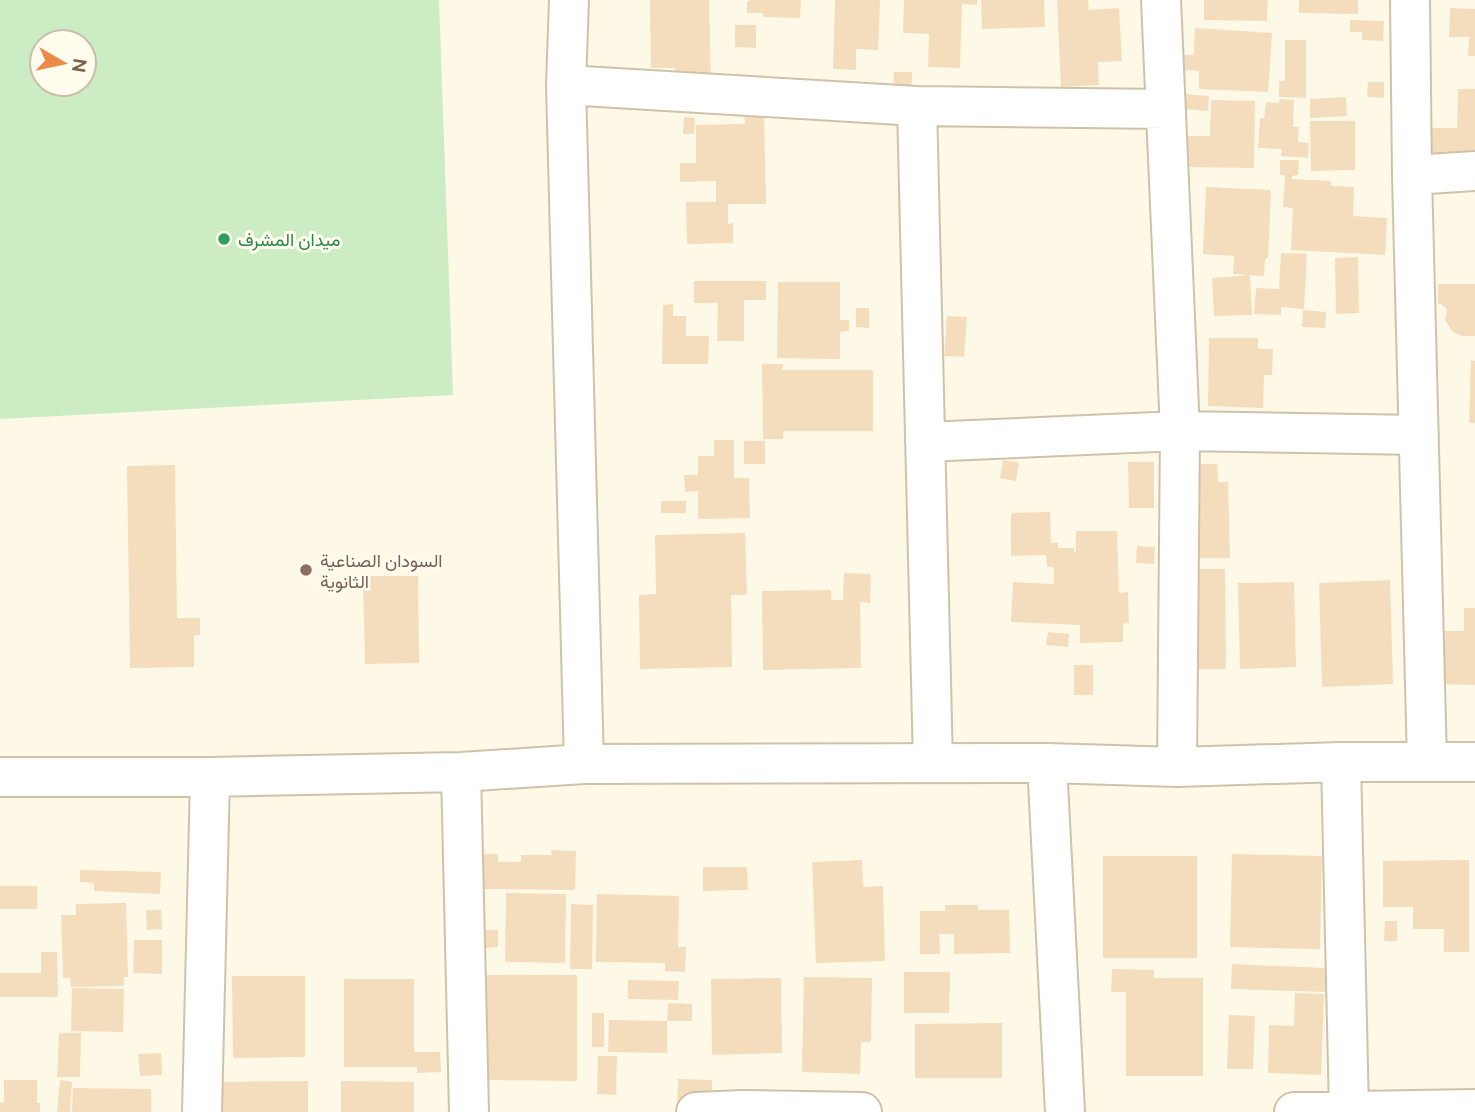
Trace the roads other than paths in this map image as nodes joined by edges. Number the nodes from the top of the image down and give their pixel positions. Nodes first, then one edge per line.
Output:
1 (569, 0) edge
2 (1161, 0) edge
3 (1410, 0) edge
4 (566, 85) junction
5 (917, 106) junction
6 (1164, 109) junction
7 (1475, 171) edge
8 (1412, 175) junction
9 (1180, 431) junction
10 (1419, 435) junction
11 (925, 442) junction
12 (1047, 762) junction
13 (1341, 762) junction
14 (1427, 762) junction
15 (1475, 762) edge
16 (933, 763) junction
17 (584, 764) junction
18 (1177, 767) junction
19 (461, 772) junction
20 (0, 777) edge
21 (210, 777) junction
22 (1475, 1109) edge
23 (742, 1111) edge
24 (1349, 1111) edge
25 (202, 1112) edge
26 (469, 1112) edge
27 (696, 1112) edge
28 (862, 1112) edge
29 (1065, 1112) edge
30 (1294, 1112) edge

1 - 4 street
2 - 6 street
3 - 8 street
4 - 5 street
4 - 17 street
5 - 6 street
5 - 11 street
6 - 9 street
7 - 8 street
8 - 10 street
9 - 10 street
9 - 11 street
9 - 18 street
10 - 14 street
11 - 16 street
12 - 16 street
12 - 18 street
12 - 29 street
13 - 14 street
13 - 18 street
13 - 24 street
14 - 15 street
16 - 17 street
17 - 19 street
19 - 21 street
19 - 26 street
20 - 21 street
21 - 25 street
22 - 24 street
23 - 27 street
23 - 28 street
24 - 30 street

